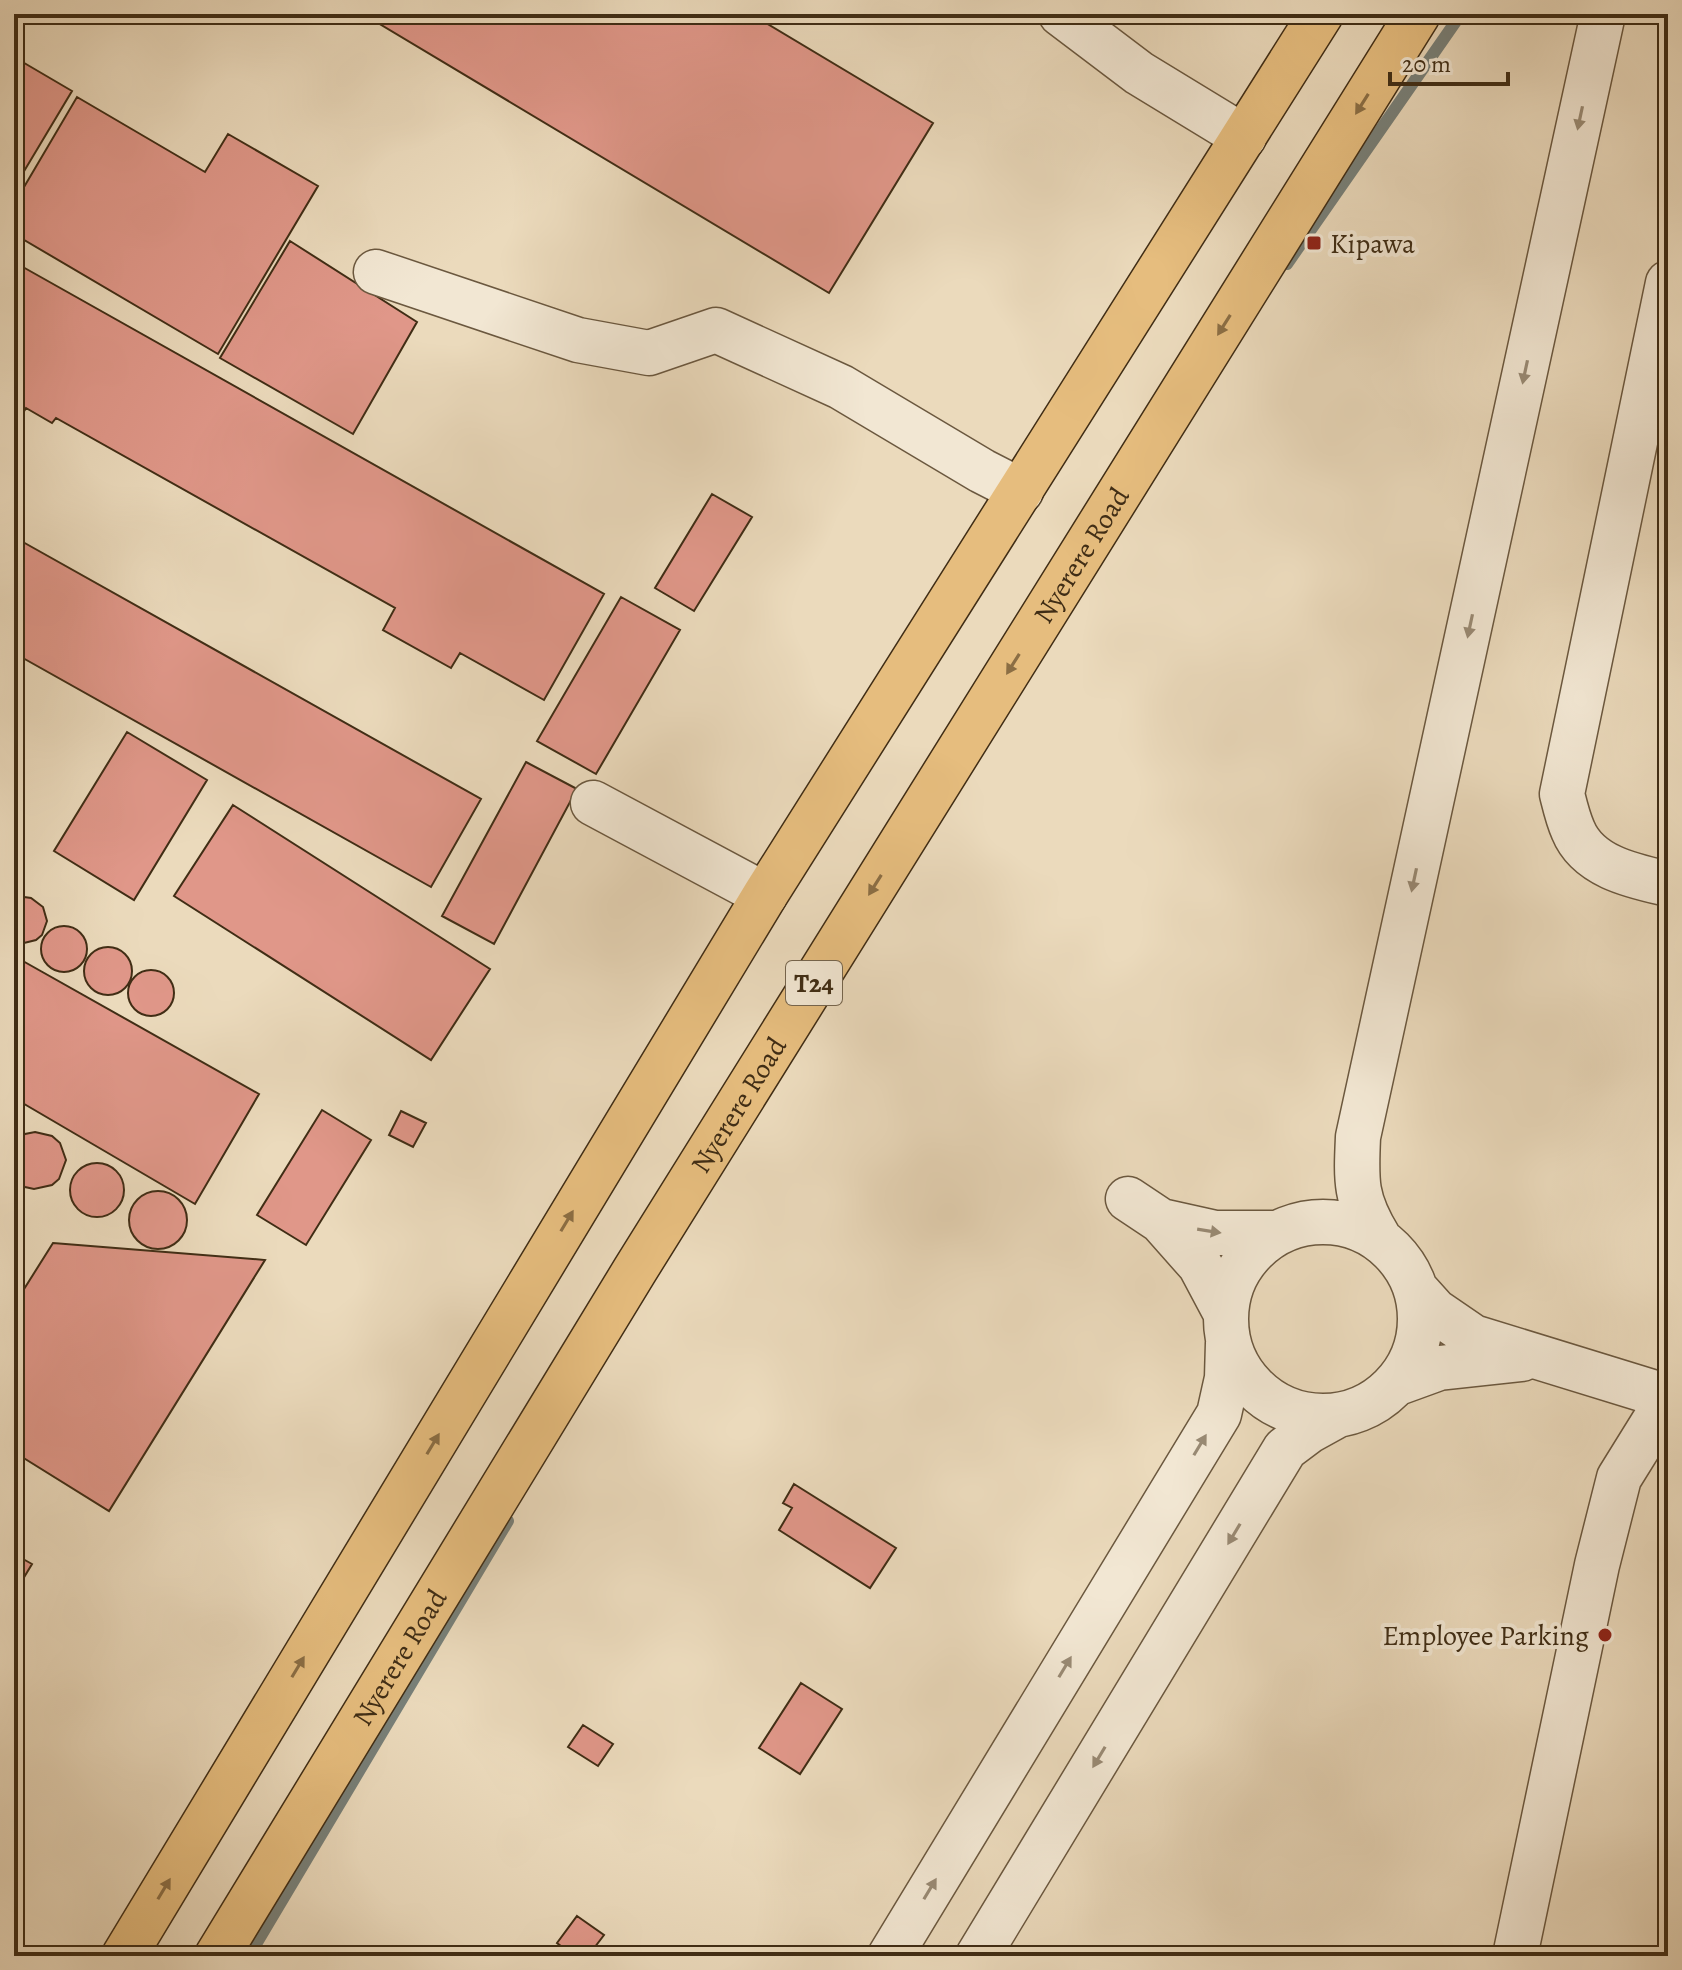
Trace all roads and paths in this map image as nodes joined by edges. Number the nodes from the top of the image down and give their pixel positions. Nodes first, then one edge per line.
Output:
1 (1061, 14) edge
2 (1321, 14) edge
3 (1418, 14) edge
4 (1603, 14) edge
5 (1244, 137) junction
6 (376, 272) dead end
7 (1668, 283) edge
8 (1021, 491) junction
9 (593, 803) dead end
10 (1668, 884) edge
11 (765, 895) junction
12 (1276, 1233) junction
13 (1379, 1238) junction
14 (1417, 1291) junction
15 (1226, 1328) junction
16 (1541, 1356) junction
17 (1395, 1384) junction
18 (1668, 1398) edge
19 (1338, 1415) junction
20 (124, 1956) edge
21 (217, 1956) edge
22 (890, 1956) edge
23 (978, 1956) edge
24 (1515, 1956) edge

1 - 5 street
2 - 5 highway
3 -> 21 highway, Nyerere Road / T24
4 -> 13 street
5 - 8 highway
6 - 8 street
7 - 10 street
8 - 11 highway
9 - 11 street
20 -> 11 highway
12 - 13 street
12 - 15 street
15 -> 12 street
13 - 14 street
14 - 16 street
14 - 17 street
15 - 19 street
22 -> 15 street
16 - 17 street
16 - 18 street
17 - 19 street
18 - 24 street
19 -> 23 street

